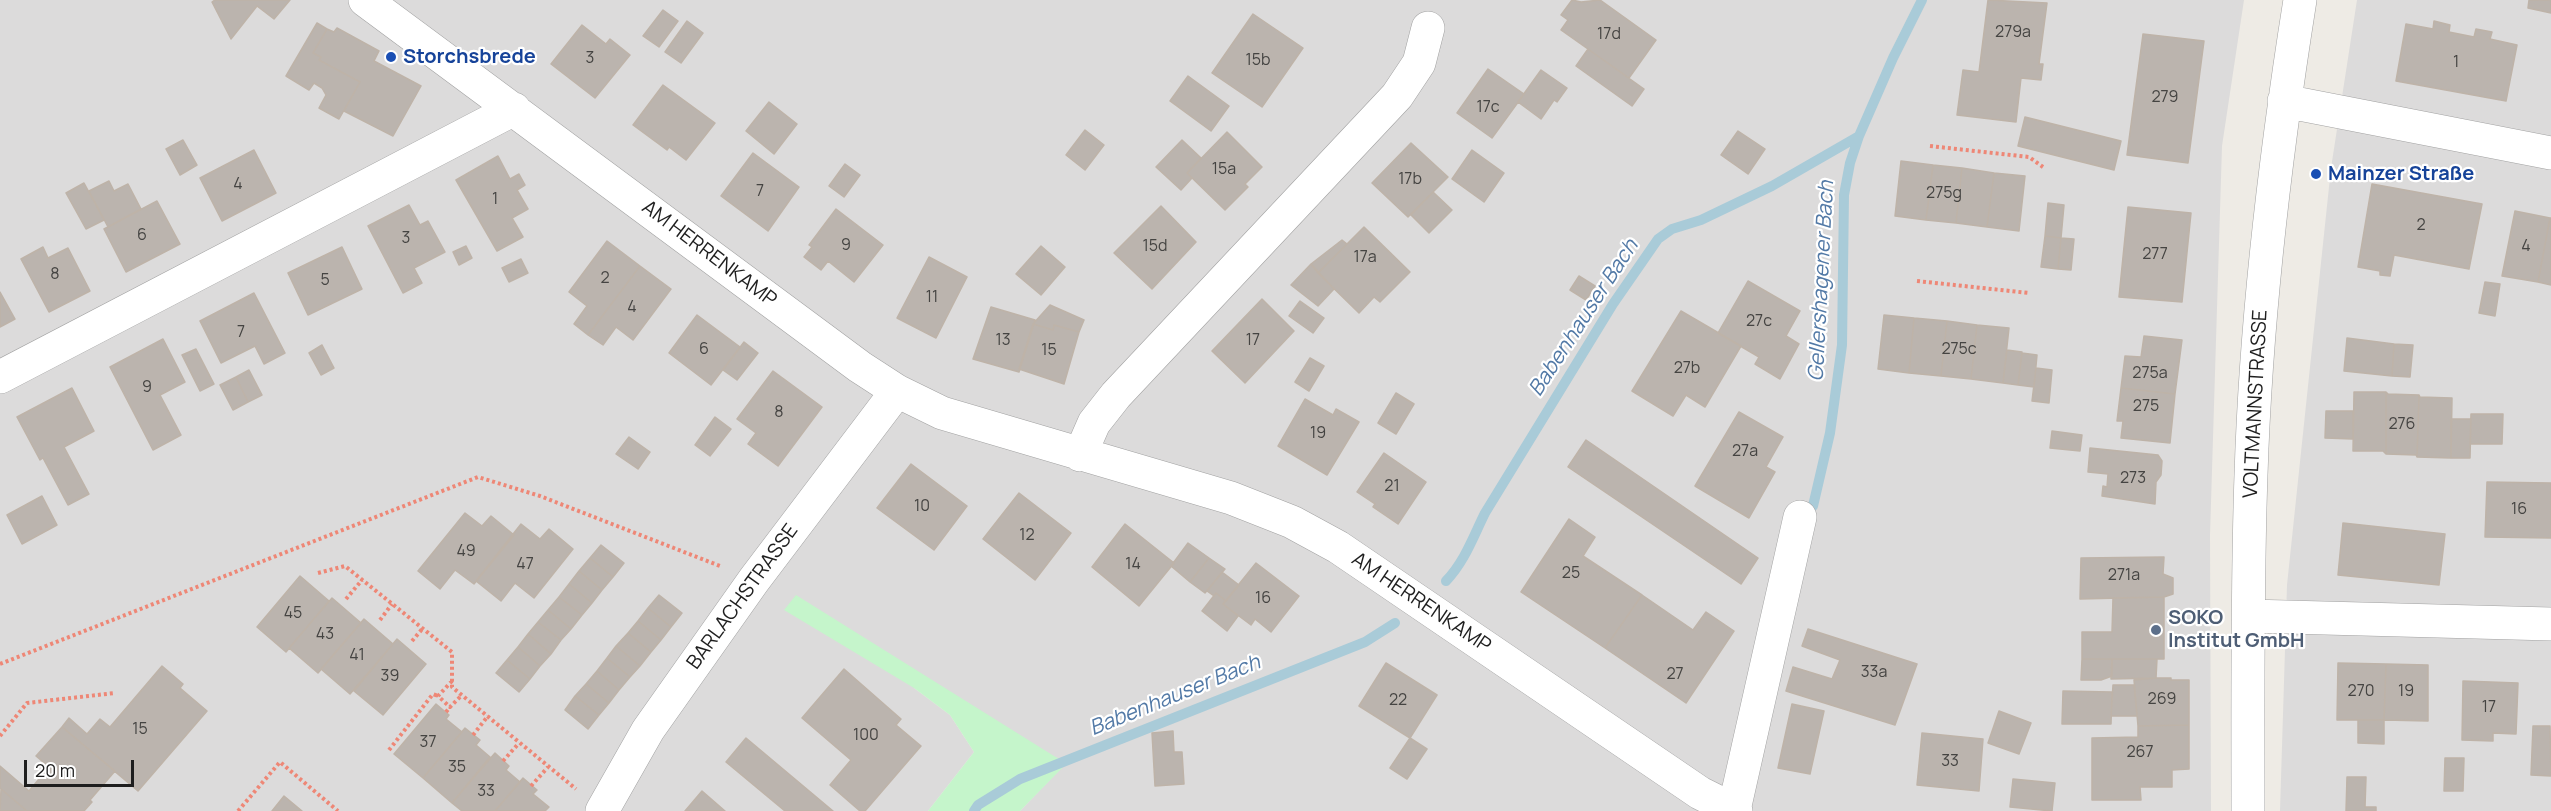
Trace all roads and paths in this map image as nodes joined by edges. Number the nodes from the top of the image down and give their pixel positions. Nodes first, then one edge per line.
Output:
1 (365, 0) edge
2 (2300, 0) edge
3 (1428, 28) dead end
4 (2284, 101) junction
5 (514, 109) junction
6 (1930, 146) dead end
7 (2551, 153) edge
8 (2043, 167) dead end
9 (1917, 281) dead end
10 (2029, 293) dead end
11 (0, 378) edge
12 (897, 391) junction
13 (1080, 455) junction
14 (1800, 518) dead end
15 (318, 573) dead end
16 (363, 579) junction
17 (754, 580) junction
18 (346, 599) dead end
19 (392, 604) junction
20 (2249, 616) junction
21 (380, 620) dead end
22 (2551, 624) edge
23 (423, 628) junction
24 (412, 641) dead end
25 (0, 664) edge
26 (452, 681) junction
27 (115, 693) dead end
28 (462, 695) junction
29 (438, 696) junction
30 (450, 707) junction
31 (446, 712) dead end
32 (488, 717) junction
33 (473, 735) dead end
34 (0, 736) edge
35 (519, 743) junction
36 (389, 750) dead end
37 (503, 760) dead end
38 (548, 766) junction
39 (531, 786) dead end
40 (1696, 802) edge
41 (238, 811) edge
42 (338, 811) edge
43 (602, 811) edge
44 (1735, 811) edge
45 (2248, 811) edge

1 - 5 street, AM HERRENKAMP
2 - 4 street, VOLTMANNSTRASSE
3 - 13 street
4 - 7 street
4 - 20 street, VOLTMANNSTRASSE
5 - 11 street
5 - 12 street, AM HERRENKAMP
6 - 8 path
9 - 10 path
12 - 13 street, AM HERRENKAMP
12 - 17 street, BARLACHSTRASSE
13 - 40 street, AM HERRENKAMP
14 - 44 street, AM HERRENKAMP
15 - 16 path
16 - 18 path
16 - 19 path
17 - 25 path
17 - 43 street, BARLACHSTRASSE
19 - 21 path
19 - 23 path
20 - 22 street
20 - 45 street, VOLTMANNSTRASSE
23 - 24 path
23 - 26 path
26 - 28 path
26 - 29 path
27 - 34 path
28 - 30 path
28 - 32 path
29 - 30 path
29 - 36 path
30 - 31 path
32 - 33 path
32 - 35 path
35 - 37 path
35 - 38 path
38 - 39 path
38 - 43 path
40 - 44 street, AM HERRENKAMP
41 - 42 path

